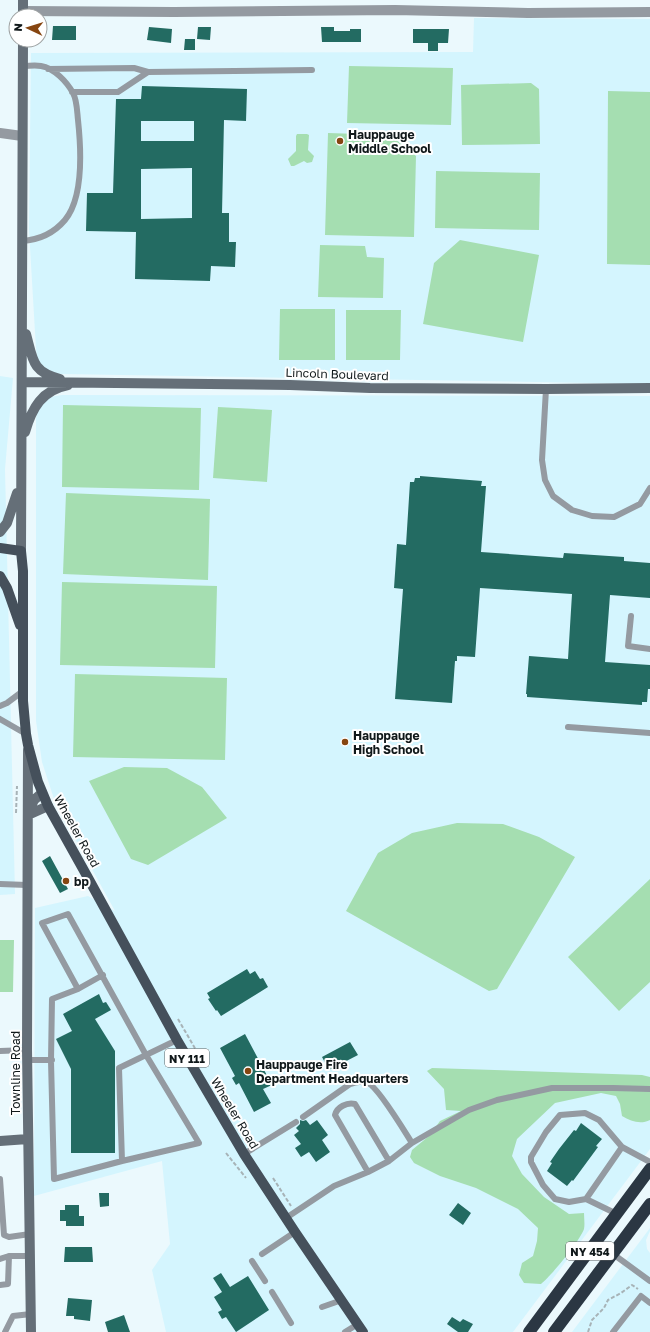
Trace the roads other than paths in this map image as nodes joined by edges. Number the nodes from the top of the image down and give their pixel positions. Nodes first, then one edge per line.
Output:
1 (650, 12) edge
2 (48, 14) edge
3 (23, 48) edge
4 (23, 66) junction
5 (48, 69) junction
6 (312, 70) dead end
7 (148, 72) junction
8 (72, 92) junction
9 (0, 133) edge
10 (22, 136) junction
11 (22, 241) junction
12 (22, 322) junction
13 (23, 382) junction
14 (82, 383) junction
15 (650, 388) edge
16 (546, 389) junction
17 (21, 445) junction
18 (21, 480) junction
19 (650, 488) edge
20 (0, 532) edge
21 (0, 548) edge
22 (21, 551) junction
23 (0, 576) edge
24 (631, 616) dead end
25 (23, 632) junction
26 (650, 648) edge
27 (23, 691) junction
28 (0, 706) edge
29 (0, 719) edge
30 (568, 727) dead end
31 (650, 733) edge
32 (26, 734) junction
33 (28, 745) junction
34 (42, 793) junction
35 (48, 806) junction
36 (28, 814) junction
37 (0, 884) edge
38 (27, 885) junction
39 (103, 975) junction
40 (78, 989) junction
41 (176, 1040) junction
42 (0, 1051) edge
43 (28, 1055) junction
44 (146, 1055) junction
45 (52, 1060) junction
46 (650, 1089) edge
47 (303, 1117) dead end
48 (296, 1122) dead end
49 (28, 1139) junction
50 (0, 1141) edge
51 (412, 1143) junction
52 (622, 1147) junction
53 (244, 1154) junction
54 (122, 1161) junction
55 (389, 1161) junction
56 (650, 1162) edge
57 (650, 1169) edge
58 (368, 1172) junction
59 (0, 1179) edge
60 (586, 1199) junction
61 (650, 1204) edge
62 (617, 1214) junction
63 (286, 1218) junction
64 (295, 1232) junction
65 (30, 1234) junction
66 (262, 1254) dead end
67 (613, 1254) junction
68 (9, 1256) junction
69 (30, 1256) junction
70 (0, 1258) edge
71 (252, 1261) dead end
72 (265, 1282) dead end
73 (650, 1282) edge
74 (0, 1285) edge
75 (272, 1292) dead end
76 (342, 1300) junction
77 (650, 1303) edge
78 (322, 1307) dead end
79 (31, 1314) junction
80 (291, 1322) dead end
81 (361, 1328) edge
82 (4, 1332) edge
83 (31, 1332) edge
84 (345, 1332) edge
85 (529, 1332) edge
86 (554, 1332) edge
87 (613, 1332) edge

1 - 2 street
3 - 4 street, Townline Road
4 - 5 lane
4 - 10 street, Townline Road
5 - 7 lane
5 - 8 lane
6 - 7 lane
7 - 8 lane
8 - 11 lane
9 - 10 street
10 - 11 street, Townline Road
11 - 12 street, Townline Road
12 - 13 street, Townline Road
12 - 14 street
13 - 14 street, Lincoln Boulevard
13 - 17 street, Townline Road
14 - 16 street, Lincoln Boulevard
14 - 17 street
15 - 16 street, Lincoln Boulevard
16 - 19 lane
17 - 18 street, Townline Road
18 - 20 street
18 - 22 street, Townline Road
21 - 22 main road
22 - 25 main road, Townline Road / NY 111
23 - 25 main road, NY 111
24 - 26 lane
25 - 27 main road, Townline Road / NY 111
27 - 28 lane
27 - 32 main road, Townline Road / NY 111
29 - 32 lane
30 - 31 lane
32 - 33 main road, Townline Road / NY 111
33 - 34 main road, Townline Road / NY 111
33 - 36 street, Townline Road
34 - 35 main road, Wheeler Road / NY 111
34 - 36 street, Townline Road
35 - 36 street
35 - 41 main road, Wheeler Road / NY 111
36 - 38 street, Townline Road
37 - 38 lane
38 - 43 street, Townline Road
39 - 40 lane
39 - 40 lane
39 - 44 lane
40 - 45 lane
41 - 44 lane
41 - 53 main road, Wheeler Road / NY 111
42 - 43 lane
43 - 45 lane
43 - 49 street, Townline Road
44 - 54 lane
44 - 54 lane
45 - 54 lane
46 - 51 lane
47 - 51 lane
48 - 53 lane
49 - 50 street
49 - 65 street, Townline Road
51 - 55 lane
52 - 56 lane
52 - 60 lane
52 - 60 lane
53 - 63 main road, Wheeler Road / NY 111
55 - 58 lane
55 - 58 lane
57 - 62 highway, NY 454
58 - 63 lane
59 - 65 lane
60 - 62 lane
61 - 67 highway, NY 454
62 - 85 highway, NY 454
63 - 64 main road, Wheeler Road / NY 111
64 - 66 lane
64 - 76 main road, Wheeler Road / NY 111
65 - 69 street, Townline Road
67 - 73 lane
67 - 86 highway, NY 454
68 - 69 lane
68 - 70 lane
68 - 74 lane
69 - 79 street, Townline Road
71 - 72 lane
75 - 80 lane
76 - 78 lane
76 - 81 main road, Wheeler Road / NY 111
77 - 87 lane
79 - 82 lane
79 - 83 street, Townline Road
81 - 84 lane

